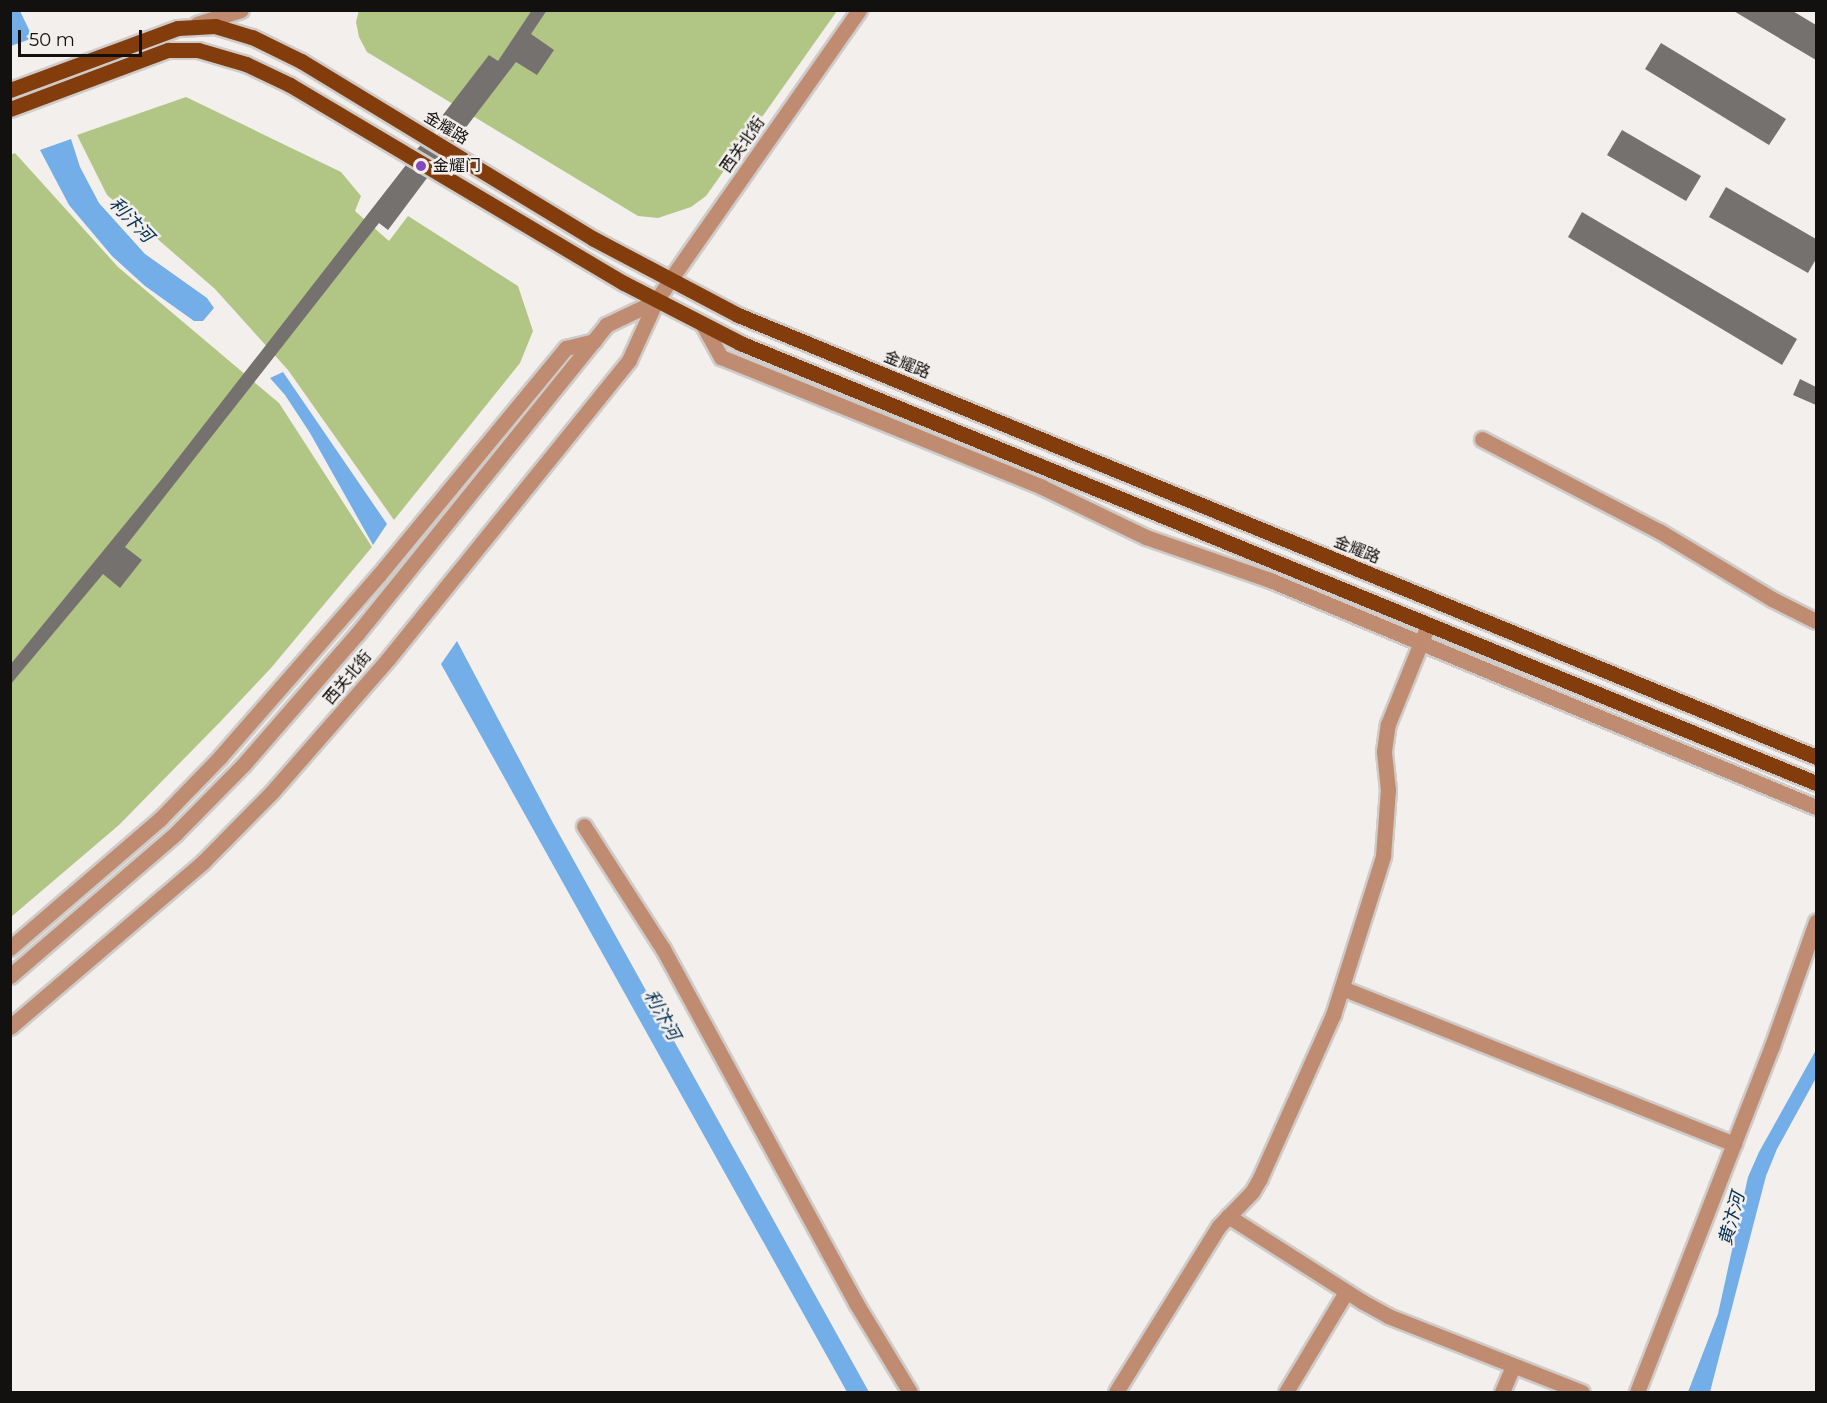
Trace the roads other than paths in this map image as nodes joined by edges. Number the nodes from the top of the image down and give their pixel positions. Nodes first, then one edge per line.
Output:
1 (241, 10) edge
2 (859, 10) edge
3 (191, 26) junction
4 (10, 90) edge
5 (10, 109) edge
6 (670, 280) junction
7 (656, 301) junction
8 (703, 325) junction
9 (594, 341) junction
10 (1482, 440) dead end
11 (1816, 621) edge
12 (1428, 625) junction
13 (1421, 642) junction
14 (1816, 757) edge
15 (1816, 783) edge
16 (1816, 807) edge
17 (584, 826) dead end
18 (1816, 922) edge
19 (10, 948) edge
20 (10, 976) edge
21 (1342, 988) junction
22 (10, 1027) edge
23 (1734, 1144) junction
24 (1228, 1216) junction
25 (1346, 1292) junction
26 (1513, 1366) junction
27 (909, 1392) edge
28 (1116, 1392) edge
29 (1286, 1392) edge
30 (1502, 1392) edge
31 (1582, 1392) edge
32 (1637, 1392) edge

1 - 3 street
2 - 6 street, 西关北街
3 - 4 main road, 金耀路
3 - 6 main road, 金耀路
5 - 7 main road
6 - 7 street, 西关北街
6 - 14 main road, 金耀路
7 - 8 main road
7 - 9 street, 西关北街
7 - 22 street, 西关北街
8 - 12 main road
8 - 13 street
9 - 19 street
9 - 20 street, 西关北街
10 - 11 street
12 - 13 street
12 - 15 main road
13 - 16 street
13 - 21 street
17 - 27 street
18 - 23 street
21 - 23 street
21 - 24 street
23 - 32 street
24 - 25 street
24 - 28 street
25 - 26 street
25 - 29 street
26 - 30 street
26 - 31 street

